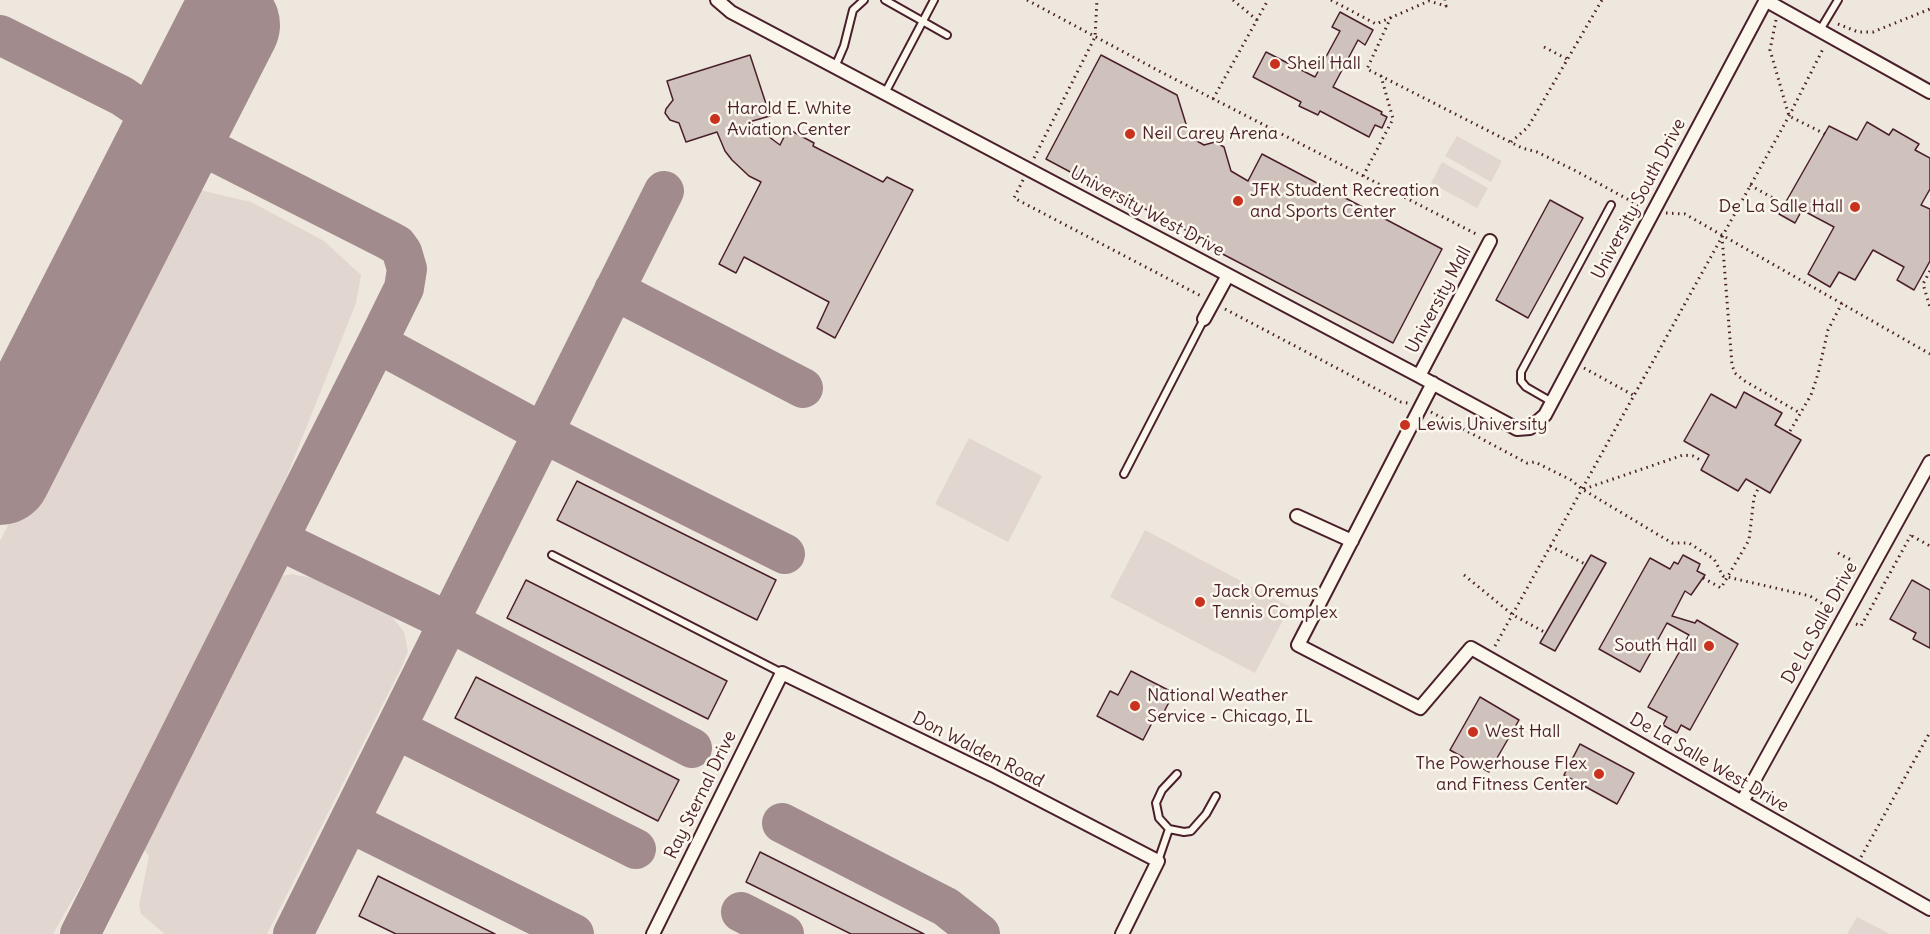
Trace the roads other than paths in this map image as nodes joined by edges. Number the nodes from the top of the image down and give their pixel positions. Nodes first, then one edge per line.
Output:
1 (717, 0) edge
2 (864, 0) edge
3 (885, 0) edge
4 (934, 0) edge
5 (1766, 0) edge
6 (1838, 0) edge
7 (922, 23) junction
8 (1825, 33) junction
9 (947, 35) dead end
10 (835, 67) junction
11 (1930, 92) edge
12 (885, 93) junction
13 (1611, 206) dead end
14 (1490, 241) road end
15 (1228, 275) junction
16 (1204, 319) joint
17 (1419, 375) junction
18 (1433, 383) junction
19 (1552, 402) junction
20 (1545, 415) joint
21 (1930, 462) edge
22 (1124, 474) dead end
23 (1297, 516) dead end
24 (1352, 541) junction
25 (552, 555) dead end
26 (782, 673) junction
27 (1177, 774) dead end
28 (1216, 796) dead end
29 (1742, 802) junction
30 (1169, 829) junction
31 (1158, 861) junction
32 (1930, 909) edge
33 (653, 934) edge
34 (1122, 934) edge

1 - 10 street, University West Drive
2 - 10 lane
3 - 7 lane
4 - 7 lane
5 - 8 street
5 - 19 street, University South Drive
6 - 8 lane
7 - 9 lane
7 - 12 lane
8 - 11 street
10 - 12 street, University West Drive
12 - 15 street, University West Drive
13 - 19 lane
14 - 17 street, University Mall
15 - 16 street
15 - 17 street, University West Drive
16 - 22 lane
17 - 18 street, University West Drive
18 - 20 street, University West Drive
18 - 24 street
19 - 20 street, University South Drive
21 - 29 street, De La Salle Drive
23 - 24 street
24 - 29 street, De La Salle West Drive
25 - 26 lane
26 - 31 street, Don Walden Road
26 - 33 street, Ray Sternal Drive
27 - 30 lane
28 - 30 lane
29 - 32 street, De La Salle West Drive
30 - 31 lane
31 - 34 street

